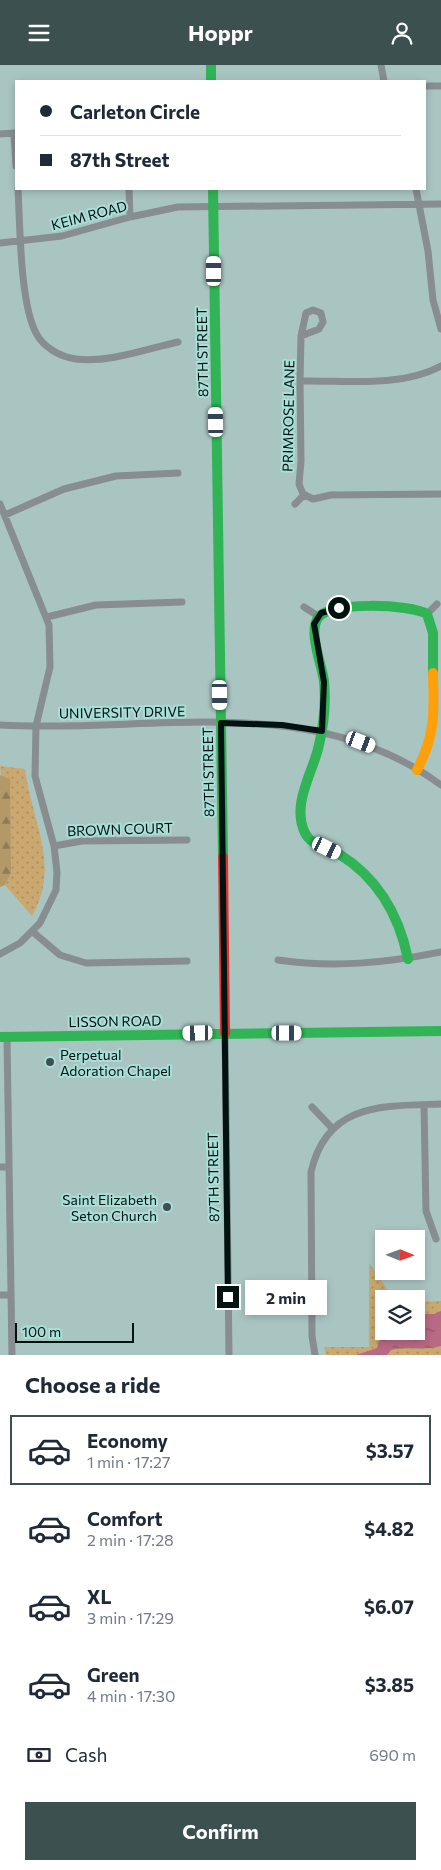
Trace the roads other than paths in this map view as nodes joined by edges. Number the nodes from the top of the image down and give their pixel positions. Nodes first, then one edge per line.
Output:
1 (211, 65) edge
2 (381, 65) edge
3 (211, 80) edge
4 (384, 80) edge
5 (426, 86) edge
6 (441, 86) edge
7 (0, 134) edge
8 (15, 150) edge
9 (18, 190) edge
10 (129, 190) edge
11 (213, 190) edge
12 (416, 190) edge
13 (420, 204) junction
14 (441, 204) edge
15 (213, 206) junction
16 (130, 217) junction
17 (21, 241) junction
18 (0, 243) edge
19 (441, 329) edge
20 (301, 336) dead end
21 (178, 342) dead end
22 (441, 366) edge
23 (300, 381) junction
24 (178, 473) dead end
25 (441, 493) edge
26 (304, 495) junction
27 (295, 503) dead end
28 (0, 504) edge
29 (6, 515) junction
30 (182, 602) dead end
31 (437, 604) dead end
32 (304, 607) dead end
33 (427, 614) junction
34 (47, 617) junction
35 (318, 617) junction
36 (221, 723) junction
37 (0, 725) edge
38 (36, 726) junction
39 (322, 731) junction
40 (417, 769) junction
41 (441, 785) edge
42 (187, 839) dead end
43 (54, 846) junction
44 (33, 932) junction
45 (441, 952) edge
46 (0, 954) edge
47 (408, 959) junction
48 (278, 960) dead end
49 (187, 961) dead end
50 (441, 1031) edge
51 (225, 1033) junction
52 (4, 1037) edge
53 (441, 1104) edge
54 (424, 1105) junction
55 (312, 1107) dead end
56 (332, 1127) junction
57 (0, 1167) edge
58 (8, 1167) junction
59 (436, 1239) dead end
60 (0, 1295) edge
61 (10, 1295) junction
62 (12, 1355) edge
63 (228, 1355) edge
64 (315, 1355) edge

1 - 3 street
2 - 4 street
5 - 6 street
7 - 8 street
9 - 17 street
10 - 16 street
11 - 15 street, 87TH STREET
12 - 13 street
13 - 14 street, KEIM ROAD
13 - 15 street, KEIM ROAD
13 - 19 street
15 - 16 street, KEIM ROAD
15 - 36 street, 87TH STREET
16 - 17 street, KEIM ROAD
17 - 18 street, KEIM ROAD
17 - 21 street
20 - 23 street, PRIMROSE LANE
22 - 23 street
23 - 26 street, PRIMROSE LANE
24 - 29 street
25 - 26 street
26 - 27 street
28 - 29 street
29 - 34 street
30 - 34 street
31 - 33 street
32 - 35 street
33 - 35 street
33 - 40 street
34 - 38 street
35 - 39 street
36 - 38 street, UNIVERSITY DRIVE
36 - 39 street, UNIVERSITY DRIVE
36 - 51 street, 87TH STREET
37 - 38 street, UNIVERSITY DRIVE
38 - 43 street
39 - 40 street, UNIVERSITY DRIVE
39 - 47 street
40 - 41 street, UNIVERSITY DRIVE
42 - 43 street, BROWN COURT
43 - 44 street
44 - 46 street
44 - 49 street
45 - 47 street
47 - 48 street
50 - 51 street, LISSON ROAD
51 - 52 street, LISSON ROAD
51 - 63 street, 87TH STREET
52 - 58 street
53 - 54 street
54 - 56 street
54 - 59 street
55 - 56 street
56 - 64 street
57 - 58 street
58 - 61 street
60 - 61 street
61 - 62 street

